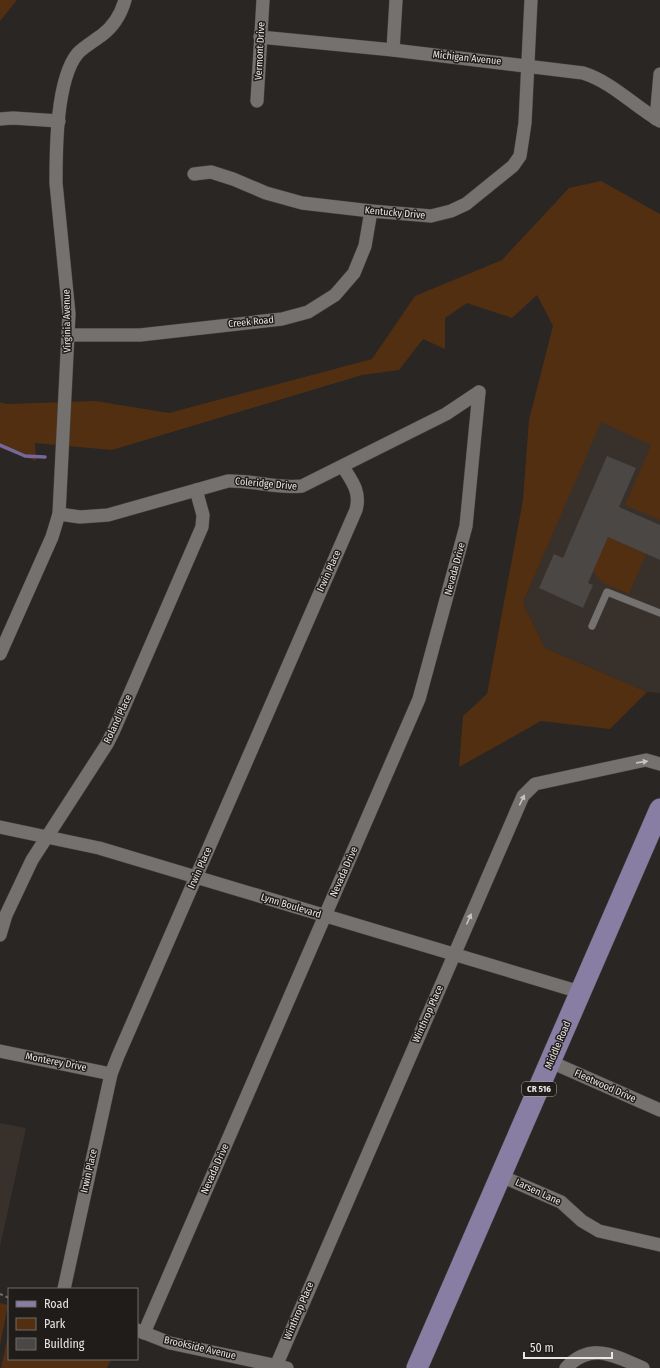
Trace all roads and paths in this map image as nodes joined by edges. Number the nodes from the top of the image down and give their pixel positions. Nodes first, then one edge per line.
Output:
1 (125, 0) edge
2 (262, 0) edge
3 (396, 0) edge
4 (531, 0) edge
5 (260, 37) junction
6 (393, 50) junction
7 (528, 65) junction
8 (660, 74) edge
9 (257, 101) dead end
10 (0, 119) edge
11 (658, 120) edge
12 (59, 121) junction
13 (194, 174) dead end
14 (371, 211) junction
15 (68, 335) junction
16 (479, 392) joint
17 (342, 467) junction
18 (196, 490) junction
19 (59, 514) junction
20 (660, 613) edge
21 (592, 626) dead end
22 (1, 649) edge
23 (660, 764) edge
24 (660, 809) edge
25 (0, 827) edge
26 (46, 836) junction
27 (196, 877) junction
28 (325, 916) junction
29 (0, 935) edge
30 (454, 954) junction
31 (580, 992) junction
32 (0, 1051) edge
33 (551, 1062) junction
34 (112, 1074) junction
35 (660, 1110) edge
36 (501, 1176) junction
37 (660, 1245) edge
38 (64, 1286) edge
39 (141, 1332) edge
40 (281, 1367) edge
41 (417, 1368) edge
42 (566, 1368) edge
43 (643, 1368) edge

1 - 12 street, Virginia Avenue
2 - 5 street, Vermont Drive
3 - 6 street
4 - 7 street, Kentucky Drive
5 - 6 street, Michigan Avenue
5 - 9 street, Vermont Drive
6 - 7 street, Michigan Avenue
7 - 11 street, Michigan Avenue
7 - 14 street, Kentucky Drive
8 - 11 street
10 - 12 street
12 - 15 street, Virginia Avenue
13 - 14 street, Kentucky Drive
14 - 15 street, Creek Road
15 - 19 street, Virginia Avenue
16 - 17 street, Coleridge Drive
16 - 28 street, Nevada Drive
17 - 18 street, Coleridge Drive
17 - 27 street, Irwin Place
18 - 19 street, Coleridge Drive
18 - 26 street, Roland Place
19 - 22 street, Virginia Avenue
20 - 21 lane
30 -> 23 street, Winthrop Place
24 - 31 main road, Middle Road / CR 516
25 - 26 street, Lynn Boulevard
26 - 27 street, Lynn Boulevard
26 - 29 street, Roland Place
27 - 28 street, Lynn Boulevard
27 - 34 street, Irwin Place
28 - 30 street, Lynn Boulevard
28 - 39 street, Nevada Drive
30 - 31 street, Lynn Boulevard
30 - 40 street, Winthrop Place
31 - 33 main road, Middle Road / CR 516
32 - 34 street, Monterey Drive
33 - 35 street, Fleetwood Drive
33 - 36 main road, Middle Road / CR 516
34 - 38 street, Irwin Place
36 - 37 street, Larsen Lane
36 - 41 main road, Middle Road / CR 516
39 - 40 street, Brookside Avenue
42 - 43 street

